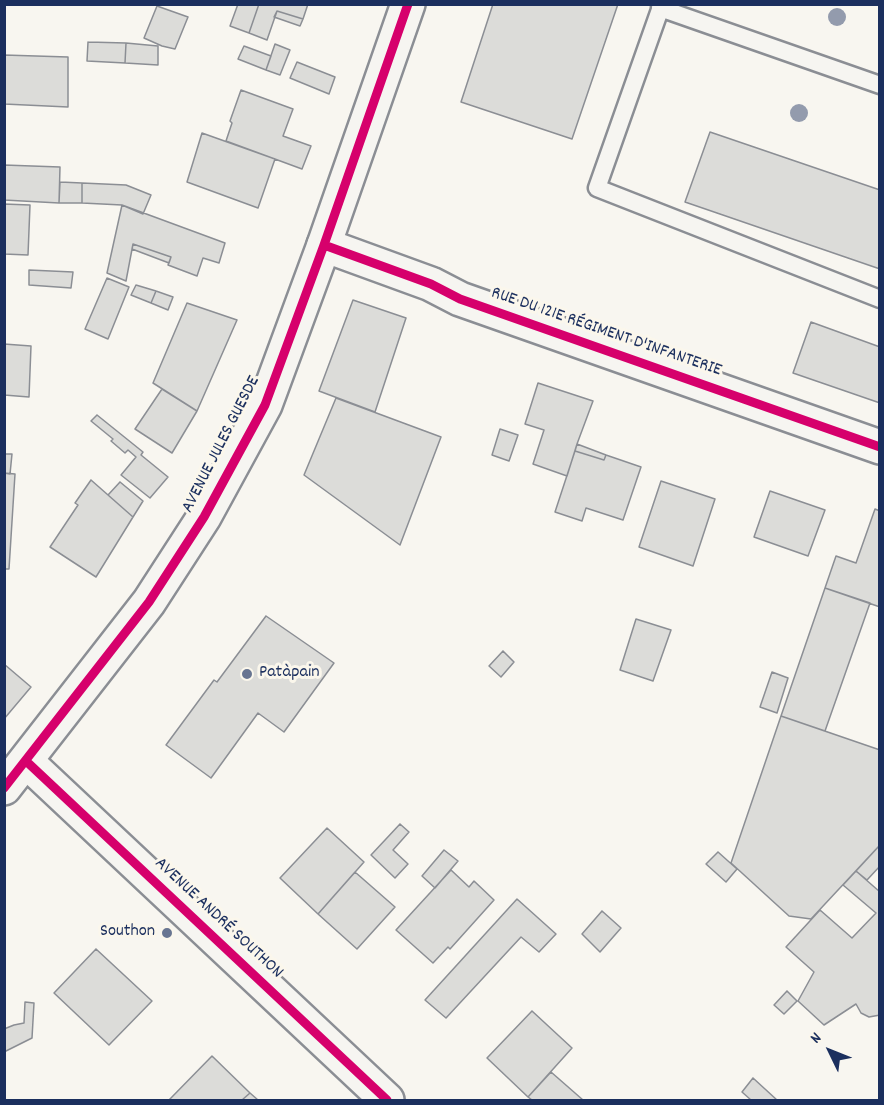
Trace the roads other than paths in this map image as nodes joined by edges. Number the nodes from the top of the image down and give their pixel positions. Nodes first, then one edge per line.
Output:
1 (408, 4) edge
2 (661, 6) edge
3 (879, 85) edge
4 (324, 245) junction
5 (879, 299) edge
6 (879, 447) edge
7 (26, 762) junction
8 (4, 788) edge
9 (387, 1101) edge

1 - 4 street, AVENUE JULES GUESDE
2 - 3 lane
2 - 5 lane
4 - 6 street, RUE DU 121E RÉGIMENT D'INFANTERIE
4 - 7 street, AVENUE JULES GUESDE
7 - 8 street, AVENUE JULES GUESDE
7 - 9 street, AVENUE ANDRÉ SOUTHON

